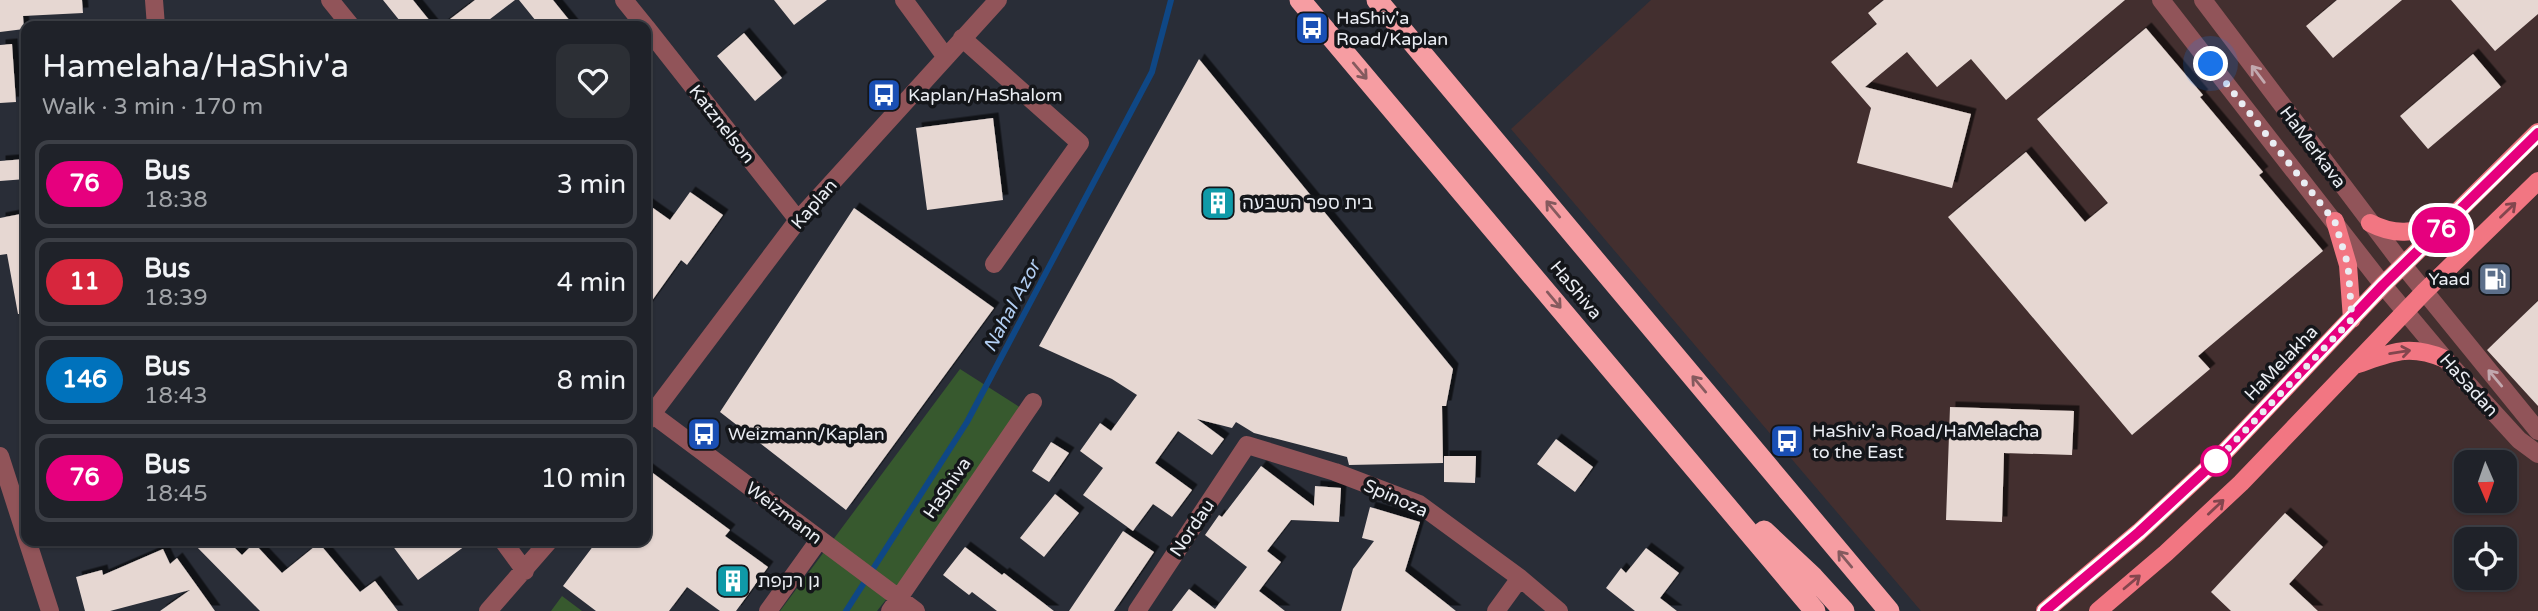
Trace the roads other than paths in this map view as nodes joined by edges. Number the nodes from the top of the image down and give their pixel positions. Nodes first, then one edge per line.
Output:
1 (154, 0) edge
2 (330, 0) edge
3 (624, 0) edge
4 (904, 0) edge
5 (998, 0) edge
6 (1300, 0) edge
7 (2161, 0) edge
8 (2203, 0) edge
9 (1382, 3) edge
10 (156, 21) edge
11 (347, 21) edge
12 (640, 21) edge
13 (651, 35) edge
14 (962, 38) junction
15 (945, 56) junction
16 (2538, 132) edge
17 (2538, 180) edge
18 (798, 220) junction
19 (2335, 222) junction
20 (2449, 222) junction
21 (2370, 223) junction
22 (994, 264) dead end
23 (2403, 265) junction
24 (2383, 285) junction
25 (2424, 292) junction
26 (2405, 311) junction
27 (2352, 319) junction
28 (2445, 359) junction
29 (2354, 366) junction
30 (1033, 402) dead end
31 (651, 415) edge
32 (651, 419) edge
33 (2538, 431) edge
34 (1247, 445) joint
35 (2538, 454) edge
36 (0, 456) edge
37 (1703, 475) junction
38 (21, 521) edge
39 (819, 540) junction
40 (29, 546) edge
41 (507, 546) edge
42 (545, 546) edge
43 (525, 570) junction
44 (1520, 578) junction
45 (892, 600) edge
46 (50, 611) edge
47 (488, 611) edge
48 (768, 611) edge
49 (916, 611) edge
50 (1137, 611) edge
51 (1496, 611) edge
52 (1559, 611) edge
53 (1815, 611) edge
54 (1844, 611) edge
55 (1889, 611) edge
56 (2045, 611) edge
57 (2098, 611) edge

1 - 10 street
2 - 11 street
3 - 12 street, Katznelson
4 - 15 street
5 - 14 street, Kaplan
6 -> 37 highway, HaShiva
7 - 19 street, HaMerkava
21 -> 8 street, HaMerkava
55 -> 9 highway, HaShiva
13 - 18 street, Katznelson
14 - 15 street, Kaplan
14 - 22 street
15 - 18 street, Kaplan
16 - 20 main road, HaMelakha
25 -> 17 main road
18 - 31 street, Kaplan
19 - 24 street, HaMerkava
19 - 27 main road
20 - 21 main road
20 - 23 main road, HaMelakha
21 - 23 street, HaMerkava
23 - 24 main road, HaMelakha
23 - 25 street, HaMerkava
24 - 26 street, HaMerkava
24 - 27 main road, HaMelakha
25 - 26 main road
33 -> 25 street, HaSadan
26 - 28 street, HaSadan
26 - 29 main road
27 - 56 main road, HaMelakha
29 -> 28 main road
28 - 35 street, HaSadan
57 -> 29 main road
30 - 45 street, HaShiva
32 - 39 street, Weizmann
34 - 44 street, Spinoza
34 - 50 street, Nordau
36 - 38 street
37 - 53 highway, HaShiva
37 - 54 highway
39 - 45 street, Weizmann
39 - 48 street
40 - 46 street
41 - 43 street
42 - 43 street
43 - 47 street
44 - 51 street
44 - 52 street, Spinoza
45 - 49 street, Weizmann

